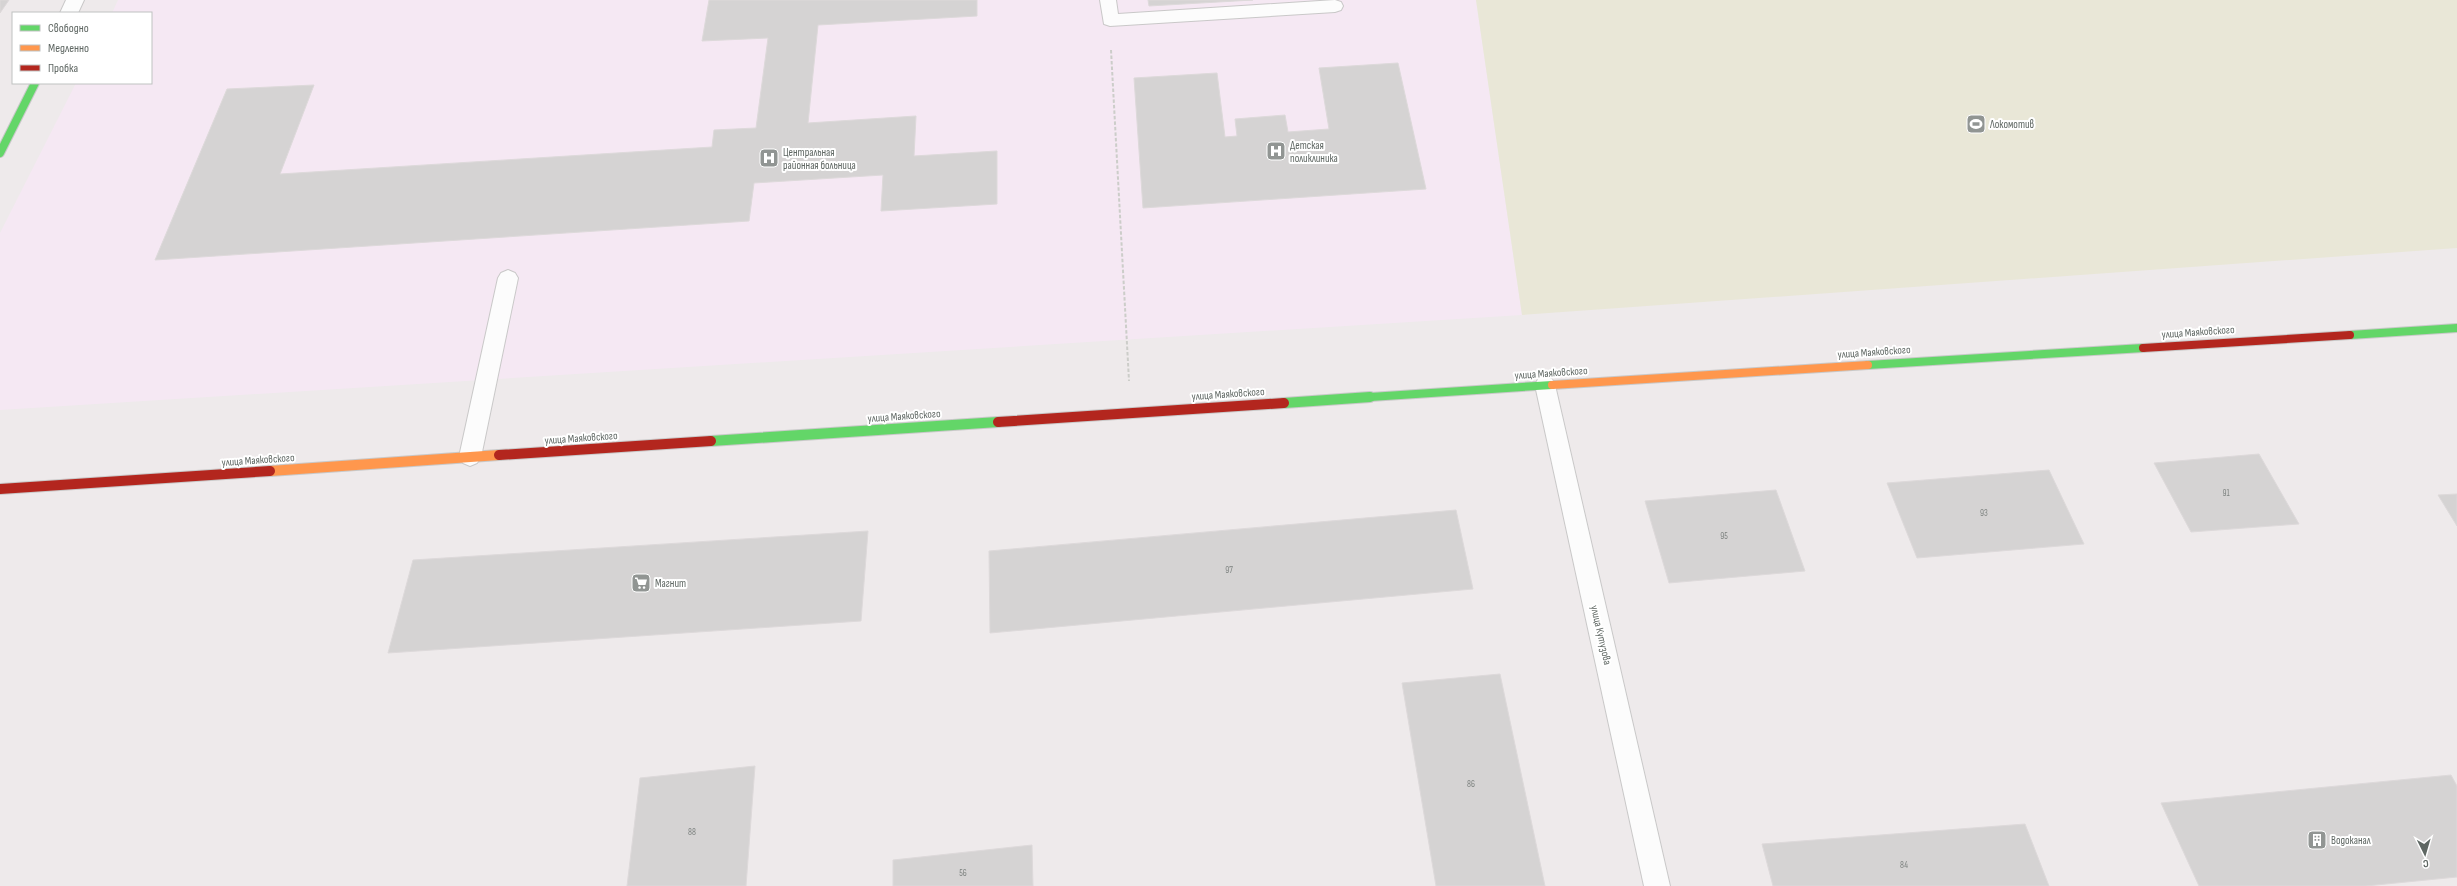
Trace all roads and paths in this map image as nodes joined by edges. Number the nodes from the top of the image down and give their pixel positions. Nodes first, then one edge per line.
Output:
1 (76, 0) edge
2 (1108, 0) edge
3 (1335, 6) dead end
4 (70, 12) edge
5 (1110, 20) junction
6 (34, 84) edge
7 (0, 153) edge
8 (508, 278) dead end
9 (2457, 328) edge
10 (1545, 385) junction
11 (1131, 413) junction
12 (470, 457) junction
13 (0, 489) edge
14 (1657, 886) edge

1 - 4 street
2 - 5 lane
3 - 5 lane
5 - 11 path
6 - 7 main road
8 - 12 lane
9 - 10 main road, улица Маяковского
10 - 11 main road, улица Маяковского
10 - 14 lane, улица Кутузова
11 - 12 main road, улица Маяковского
12 - 13 main road, улица Маяковского

